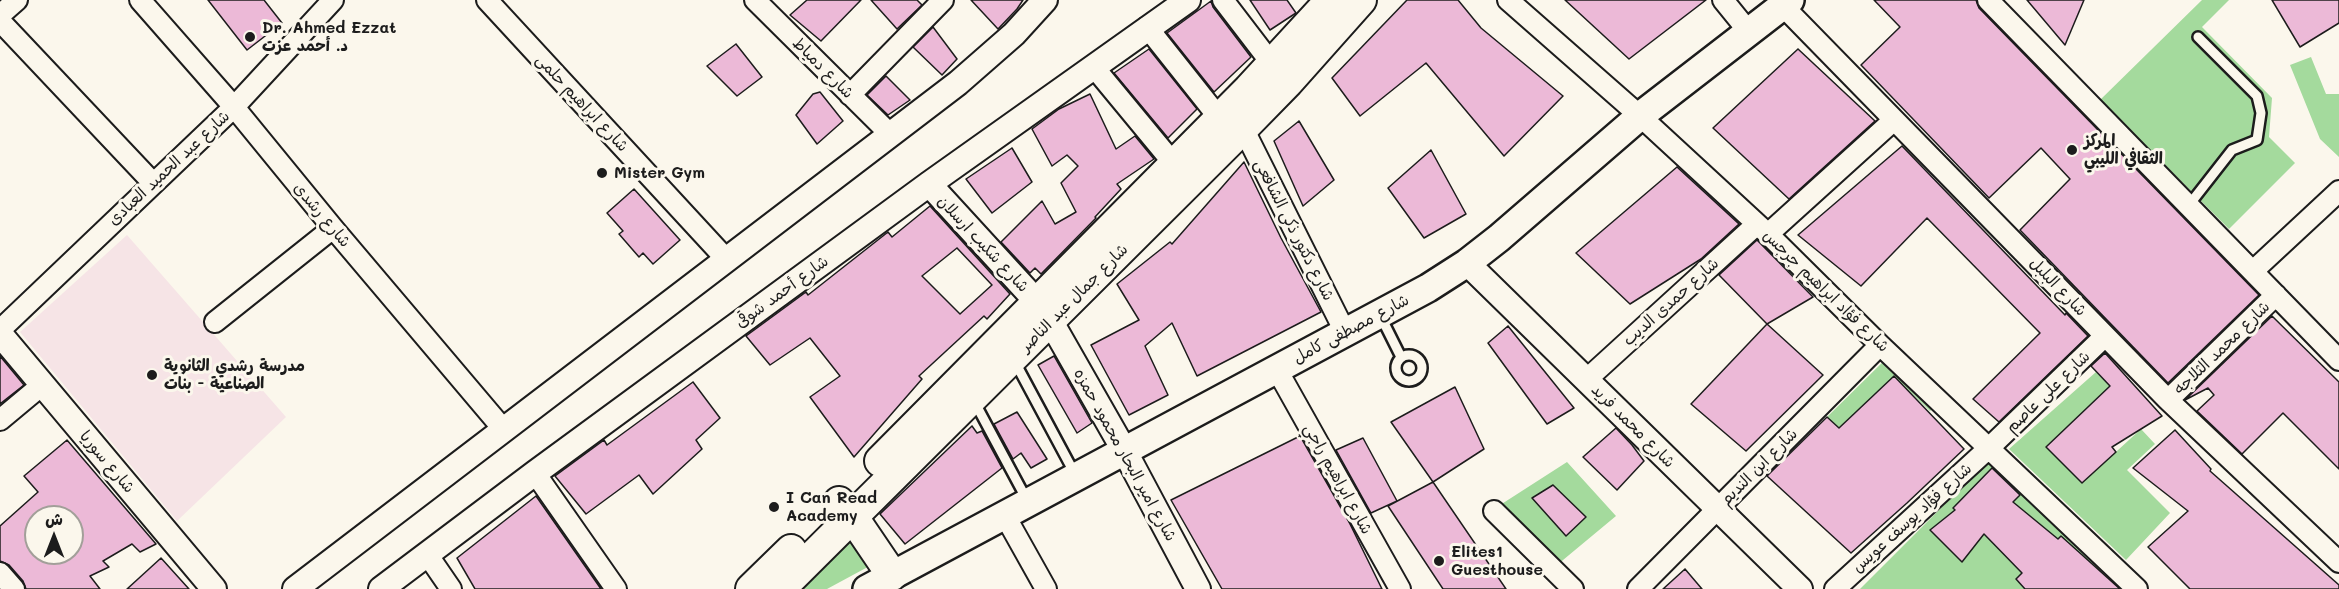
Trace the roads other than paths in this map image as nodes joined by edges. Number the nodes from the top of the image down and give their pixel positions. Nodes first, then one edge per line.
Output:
1 (16, 0) edge
2 (140, 0) edge
3 (333, 0) edge
4 (487, 0) edge
5 (755, 0) edge
6 (943, 0) edge
7 (1045, 0) edge
8 (1188, 0) edge
9 (1223, 0) edge
10 (1331, 0) edge
11 (1361, 0) edge
12 (1508, 0) edge
13 (1723, 0) edge
14 (1988, 0) edge
15 (1787, 3) edge
16 (0, 15) edge
17 (0, 21) edge
18 (1147, 27) junction
19 (1749, 32) junction
20 (2199, 37) dead end
21 (1272, 64) junction
22 (1093, 66) junction
23 (850, 95) junction
24 (234, 107) junction
25 (1640, 116) junction
26 (1894, 120) junction
27 (1231, 123) junction
28 (891, 135) junction
29 (1174, 164) junction
30 (153, 183) junction
31 (929, 184) junction
32 (2339, 191) edge
33 (2188, 206) junction
34 (333, 228) junction
35 (1763, 229) junction
36 (727, 260) junction
37 (1467, 263) junction
38 (2253, 271) junction
39 (2276, 295) junction
40 (1044, 313) junction
41 (1380, 314) junction
42 (215, 322) dead end
43 (0, 332) edge
44 (1345, 332) junction
45 (2105, 336) junction
46 (1880, 345) junction
47 (1401, 357) dead end
48 (1014, 359) junction
49 (2339, 360) edge
50 (1276, 368) junction
51 (1586, 380) junction
52 (42, 385) junction
53 (973, 399) junction
54 (2168, 400) junction
55 (0, 420) edge
56 (504, 430) junction
57 (1990, 447) junction
58 (1124, 450) junction
59 (535, 473) junction
60 (1076, 476) junction
61 (1028, 502) junction
62 (845, 509) junction
63 (1717, 509) junction
64 (1494, 512) dead end
65 (1004, 514) junction
66 (427, 554) junction
67 (2339, 562) edge
68 (0, 573) edge
69 (879, 582) edge
70 (2135, 588) edge
71 (14, 589) edge
72 (214, 589) edge
73 (295, 589) edge
74 (381, 589) edge
75 (451, 589) edge
76 (616, 589) edge
77 (751, 589) edge
78 (780, 589) edge
79 (1046, 589) edge
80 (1198, 589) edge
81 (1400, 589) edge
82 (1573, 589) edge
83 (1638, 589) edge
84 (1800, 589) edge
85 (1834, 589) edge

1 - 16 street
2 - 24 street, شارع رشدى
3 - 24 street, شارع عبد الحميد العبادى
4 - 36 street, شارع ابراهيم حلمى
5 - 23 street, شارع دمياط
6 - 23 street
7 - 28 street
8 - 18 street, شارع أحمد شوقى
9 - 21 street
10 - 21 main road, شارع جمال عبد الناصر
11 - 27 main road, شارع جمال عبد الناصر
12 - 25 street, شارع فؤاد ابراهيم جرجس
13 - 19 street
14 - 33 street
15 - 19 main road, شارع مصطفى كامل
15 - 26 street, شارع البلبل
17 - 30 street
18 - 22 street, شارع أحمد شوقى
18 - 27 street, شارع دكتور ذكى الشافعى
19 - 25 main road, شارع مصطفى كامل
20 - 33 lane
21 - 27 main road, شارع جمال عبد الناصر
22 - 29 street
22 - 31 street, شارع أحمد شوقى
23 - 28 street, شارع دمياط
24 - 30 street, شارع عبد الحميد العبادى
24 - 34 street, شارع رشدى
25 - 35 street, شارع فؤاد ابراهيم جرجس
25 - 37 main road, شارع مصطفى كامل
26 - 35 street, شارع حمدى الديب
26 - 45 street, شارع البلبل
27 - 29 main road, شارع جمال عبد الناصر
27 - 40 main road, شارع جمال عبد الناصر
27 - 44 street, شارع دكتور ذكى الشافعى
28 - 36 street
29 - 40 main road, شارع جمال عبد الناصر
30 - 43 street, شارع عبد الحميد العبادى
31 - 40 street, شارع شكيب ارسلان
31 - 59 street, شارع أحمد شوقى
32 - 38 street
33 - 38 street
34 - 42 street
34 - 56 street, شارع رشدى
35 - 46 street, شارع فؤاد ابراهيم جرجس
35 - 51 street, شارع حمدى الديب
36 - 56 street
37 - 41 main road, شارع مصطفى كامل
37 - 51 street, شارع محمد فريد
38 - 39 street
39 - 49 street
39 - 54 street, شارع محمد الثلاجه
40 - 48 main road, شارع جمال عبد الناصر
40 - 58 street, شارع امير البحار محمود حمزه
40 - 62 main road, شارع جمال عبد الناصر
41 - 44 main road, شارع مصطفى كامل
41 - 47 lane
43 - 52 street, شارع سوريا
44 - 50 main road, شارع مصطفى كامل
45 - 54 street, شارع البلبل
45 - 57 street, شارع على عاصم
46 - 57 street, شارع فؤاد ابراهيم جرجس
46 - 63 street, شارع ابن النديم
48 - 53 main road, شارع جمال عبد الناصر
48 - 60 lane
50 - 58 main road, شارع مصطفى كامل
50 - 81 street, شارع ابراهيم راجي
51 - 63 street, شارع محمد فريد
52 - 55 street
52 - 72 street, شارع سوريا
53 - 61 lane
53 - 62 main road, شارع جمال عبد الناصر
54 - 67 street, شارع البلبل
56 - 73 street
57 - 70 street, شارع فؤاد ابراهيم جرجس
57 - 85 street, شارع فؤاد يوسف عويس
58 - 60 main road, شارع مصطفى كامل
58 - 80 street, شارع امير البحار محمود حمزه
59 - 66 street, شارع أحمد شوقى
59 - 76 street
60 - 61 main road, شارع مصطفى كامل
61 - 65 main road, شارع مصطفى كامل
62 - 69 main road
62 - 77 main road, شارع جمال عبد الناصر
62 - 78 main road, شارع جمال عبد الناصر
63 - 83 street, شارع ابن النديم
63 - 84 street, شارع محمد فريد
64 - 82 street
65 - 69 main road, شارع مصطفى كامل
65 - 79 street
66 - 74 street, شارع أحمد شوقى
66 - 75 street
68 - 71 street

